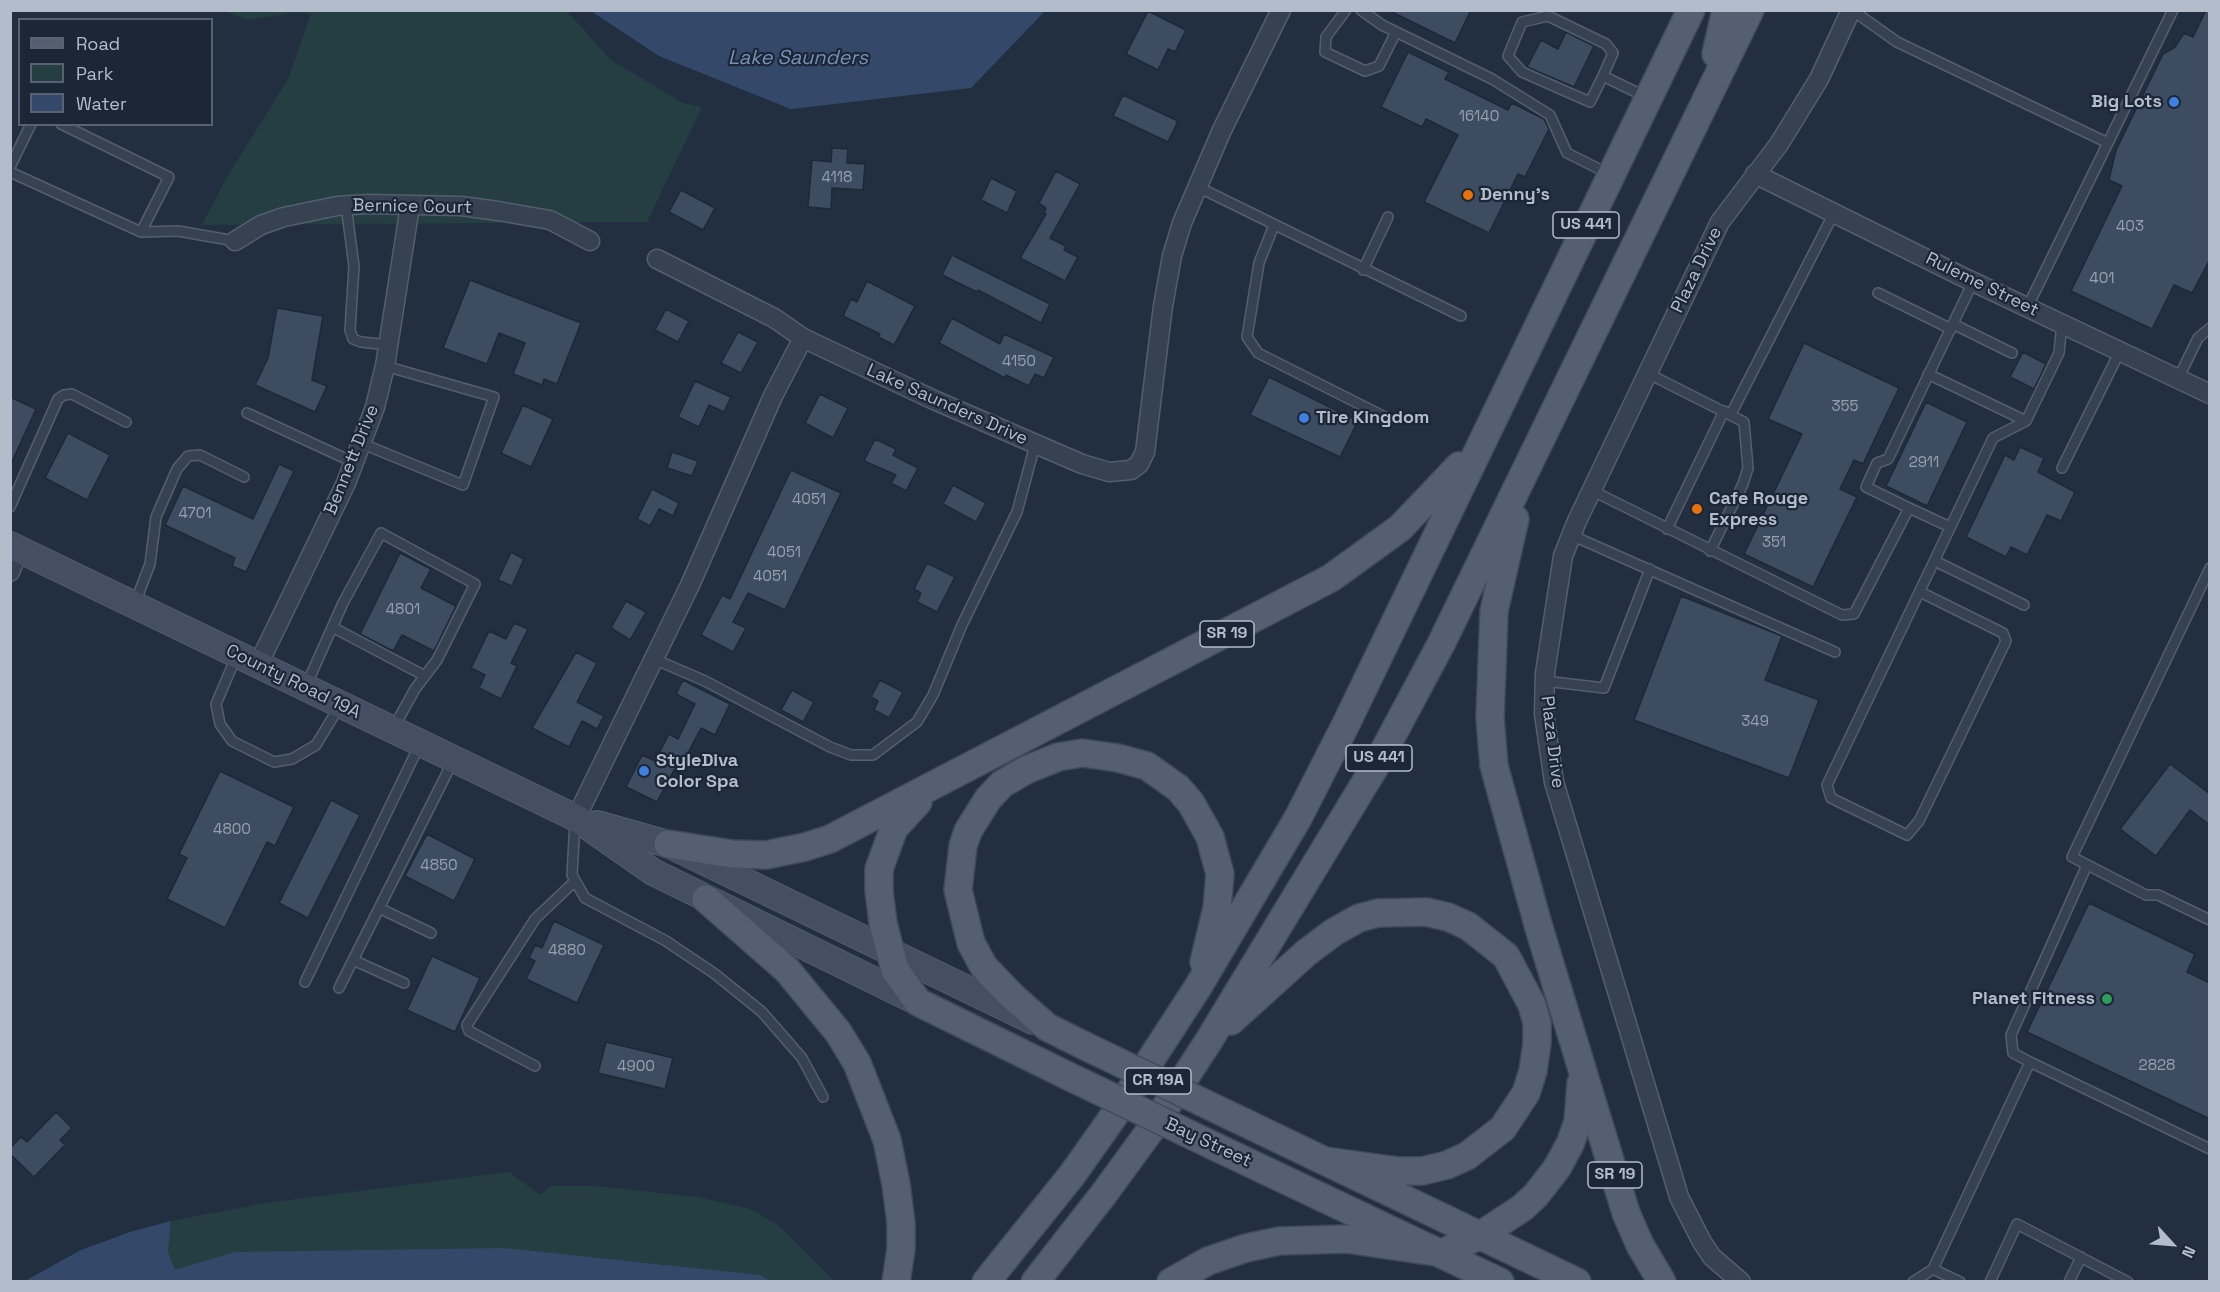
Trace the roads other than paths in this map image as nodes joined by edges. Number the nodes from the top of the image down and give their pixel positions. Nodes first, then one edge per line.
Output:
1 (1281, 10) edge
2 (1346, 10) edge
3 (1361, 10) edge
4 (1691, 10) edge
5 (1726, 10) edge
6 (1750, 10) edge
7 (1851, 10) edge
8 (2173, 10) edge
9 (1396, 32) junction
10 (1603, 76) junction
11 (1648, 98) junction
12 (1703, 105) junction
13 (30, 126) edge
14 (65, 126) edge
15 (2108, 143) junction
16 (10, 167) edge
17 (10, 172) edge
18 (1755, 174) junction
19 (1611, 175) junction
20 (1198, 187) junction
21 (346, 205) junction
22 (410, 206) junction
23 (1834, 213) junction
24 (1388, 217) dead end
25 (1274, 225) junction
26 (141, 232) junction
27 (235, 241) joint
28 (590, 241) dead end
29 (657, 258) dead end
30 (1363, 270) junction
31 (1973, 282) junction
32 (1878, 293) dead end
33 (2027, 308) junction
34 (1461, 316) dead end
35 (2062, 324) junction
36 (1952, 327) junction
37 (2210, 328) edge
38 (803, 338) junction
39 (389, 345) junction
40 (2120, 351) junction
41 (2012, 353) dead end
42 (385, 366) junction
43 (1647, 373) junction
44 (1928, 374) junction
45 (2178, 379) junction
46 (2210, 394) edge
47 (247, 413) dead end
48 (1727, 413) junction
49 (1389, 419) dead end
50 (2026, 421) junction
51 (126, 422) dead end
52 (1481, 440) junction
53 (363, 444) junction
54 (1035, 445) junction
55 (355, 463) junction
56 (1530, 463) junction
57 (2062, 468) dead end
58 (244, 477) dead end
59 (1591, 490) junction
60 (10, 507) edge
61 (1910, 508) junction
62 (1950, 527) junction
63 (1666, 529) junction
64 (1571, 535) junction
65 (1710, 551) junction
66 (13, 556) edge
67 (1935, 561) junction
68 (2210, 568) edge
69 (1650, 570) junction
70 (1920, 592) junction
71 (134, 605) junction
72 (2024, 605) dead end
73 (334, 628) junction
74 (1835, 652) dead end
75 (654, 659) junction
76 (247, 660) junction
77 (425, 676) junction
78 (1545, 681) junction
79 (305, 688) junction
80 (340, 705) junction
81 (393, 730) junction
82 (421, 743) junction
83 (454, 759) junction
84 (939, 783) junction
85 (576, 818) junction
86 (668, 844) junction
87 (2087, 865) junction
88 (574, 882) junction
89 (706, 899) junction
90 (379, 908) junction
91 (2210, 920) edge
92 (431, 933) dead end
93 (889, 950) junction
94 (353, 960) junction
95 (305, 982) dead end
96 (404, 983) dead end
97 (1198, 987) junction
98 (339, 988) dead end
99 (918, 1002) junction
100 (1047, 1027) junction
101 (1208, 1042) junction
102 (2030, 1062) junction
103 (1580, 1064) junction
104 (535, 1066) dead end
105 (823, 1097) dead end
106 (2210, 1149) edge
107 (1325, 1161) junction
108 (1481, 1235) junction
109 (1442, 1253) junction
110 (2081, 1257) junction
111 (1933, 1269) junction
112 (896, 1281) edge
113 (986, 1281) edge
114 (1035, 1281) edge
115 (1171, 1281) edge
116 (1500, 1281) edge
117 (1577, 1281) edge
118 (1662, 1281) edge
119 (1741, 1281) edge
120 (1913, 1281) edge
121 (1960, 1281) edge
122 (1990, 1281) edge
123 (2069, 1281) edge
124 (2128, 1281) edge

1 - 20 street, Lake Saunders Drive
2 - 9 lane
3 - 9 lane
4 - 11 main road, US 441
5 - 12 main road
6 - 12 main road, US 441
7 - 15 lane
7 - 18 street, Plaza Drive
8 - 15 lane
9 - 19 lane
10 - 10 lane
10 - 11 lane
11 - 19 main road, US 441
12 - 56 main road, US 441
13 - 16 lane
14 - 26 lane
15 - 33 lane
17 - 26 lane
18 - 23 street, Ruleme Street
18 - 43 street, Plaza Drive
19 - 52 main road, US 441
20 - 25 lane
20 - 54 street, Lake Saunders Drive
21 - 22 street, Bernice Court
21 - 27 street, Bernice Court
21 - 39 lane
22 - 28 street, Bernice Court
22 - 39 street, Bennett Drive
23 - 31 street, Ruleme Street
23 - 48 lane
24 - 30 lane
25 - 30 lane
25 - 49 lane
26 - 27 lane
29 - 38 street, Lake Saunders Drive
30 - 34 lane
31 - 33 street, Ruleme Street
31 - 36 lane
32 - 36 lane
33 - 35 street, Ruleme Street
35 - 40 street, Ruleme Street
35 - 50 lane
36 - 41 lane
36 - 44 lane
37 - 45 lane
38 - 54 street, Lake Saunders Drive
38 - 75 street
39 - 42 street, Bennett Drive
40 - 45 street, Ruleme Street
40 - 57 lane
42 - 53 street, Bennett Drive
42 - 53 lane
43 - 48 lane
43 - 59 street, Plaza Drive
44 - 50 lane
44 - 61 lane
45 - 46 street, Ruleme Street
47 - 55 lane
48 - 63 lane
48 - 65 lane
50 - 62 lane
51 - 60 lane
52 - 84 main road, SR 19
52 - 97 main road, US 441
53 - 55 street, Bennett Drive
54 - 75 lane
55 - 76 street, Bennett Drive
56 - 101 main road, US 441
56 - 103 main road, SR 19
58 - 71 lane
59 - 63 lane
59 - 64 street, Plaza Drive
61 - 62 lane
61 - 65 lane
62 - 67 lane
63 - 65 lane
64 - 69 lane
64 - 78 street, Plaza Drive
66 - 71 main road, County Road 19A / CR 19A
67 - 70 lane
67 - 72 lane
68 - 87 lane
69 - 74 lane
69 - 78 lane
70 - 70 lane
71 - 76 main road, County Road 19A / CR 19A
73 - 77 lane
73 - 77 lane
73 - 79 lane
75 - 85 street
76 - 79 main road, County Road 19A / CR 19A
76 - 80 lane
77 - 81 lane
78 - 119 street, Plaza Drive
79 - 80 main road, County Road 19A / CR 19A
80 - 81 main road, County Road 19A / CR 19A
81 - 82 main road, County Road 19A / CR 19A
82 - 83 main road, County Road 19A / CR 19A
82 - 95 lane
83 - 85 main road, County Road 19A / CR 19A
83 - 90 lane
84 - 86 main road
84 - 93 main road, SR 19
85 - 86 main road, CR 19A
85 - 88 lane
85 - 89 main road, CR 19A
86 - 93 main road, CR 19A
87 - 91 lane
87 - 102 lane
88 - 104 lane
88 - 105 lane
89 - 99 main road, CR 19A
89 - 112 main road
90 - 92 lane
90 - 94 lane
93 - 99 main road, SR 19
93 - 100 main road, CR 19A
94 - 96 lane
94 - 98 lane
97 - 100 main road, Bay Street
97 - 113 main road, US 441
99 - 109 main road, Bay Street / SR 19, bridge
100 - 107 main road, Bay Street / CR 19A, bridge
101 - 107 main road
101 - 114 main road, US 441
102 - 106 lane
102 - 111 lane
103 - 108 main road
103 - 118 main road, SR 19
107 - 108 main road, Bay Street / CR 19A
108 - 109 main road
108 - 117 main road, Bay Street / CR 19A
109 - 115 main road
109 - 116 main road, Bay Street / SR 19
110 - 122 lane
110 - 123 lane
110 - 124 lane
111 - 120 lane
111 - 121 lane

